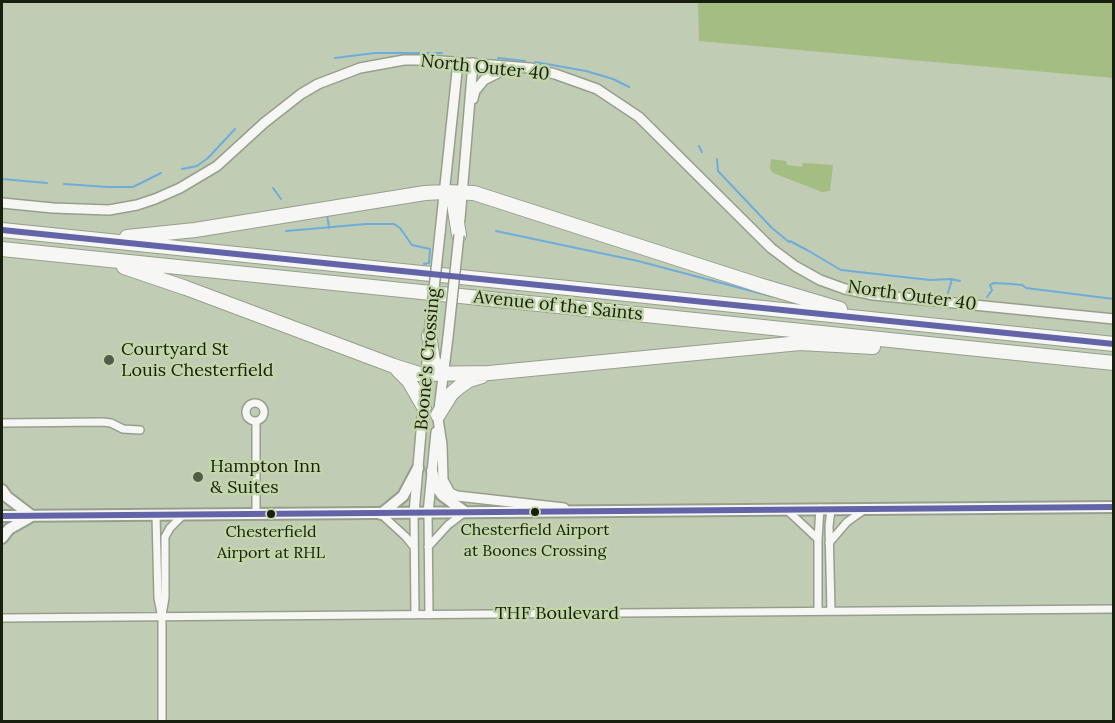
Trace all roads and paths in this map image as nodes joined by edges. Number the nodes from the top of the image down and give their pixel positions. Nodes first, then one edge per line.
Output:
1 (458, 62) junction
2 (472, 63) junction
3 (511, 67) junction
4 (470, 110) junction
5 (444, 192) junction
6 (463, 192) junction
7 (2, 203) edge
8 (2, 230) edge
9 (459, 235) junction
10 (97, 240) junction
11 (2, 249) edge
12 (105, 260) junction
13 (873, 319) junction
14 (1113, 319) edge
15 (429, 335) junction
16 (930, 344) junction
17 (1113, 344) edge
18 (1113, 363) edge
19 (394, 366) junction
20 (489, 373) junction
21 (426, 374) junction
22 (444, 374) junction
23 (424, 407) junction
24 (438, 417) junction
25 (256, 421) dead end
26 (2, 423) edge
27 (140, 430) dead end
28 (418, 468) junction
29 (432, 471) junction
30 (2, 490) edge
31 (1113, 507) edge
32 (824, 509) junction
33 (866, 509) junction
34 (787, 510) junction
35 (591, 511) junction
36 (465, 512) junction
37 (381, 513) junction
38 (414, 513) junction
39 (428, 513) junction
40 (256, 514) junction
41 (156, 515) junction
42 (183, 515) junction
43 (2, 516) edge
44 (32, 516) junction
45 (2, 538) edge
46 (818, 539) junction
47 (829, 543) junction
48 (414, 547) junction
49 (428, 547) junction
50 (1113, 609) edge
51 (818, 611) junction
52 (831, 611) junction
53 (162, 615) junction
54 (415, 615) junction
55 (429, 615) junction
56 (2, 618) edge
57 (162, 722) edge

1 - 2 street, North Outer 40
1 - 5 street, Boone's Crossing
1 - 7 street, North Outer 40
2 - 3 street, North Outer 40
2 - 4 street, Boone's Crossing
3 - 4 street
3 - 14 street, North Outer 40
4 - 6 street, Boone's Crossing
5 - 6 highway
5 - 9 highway
5 - 10 highway
5 - 15 street, Boone's Crossing, bridge
6 - 9 street, Boone's Crossing
6 - 13 highway
8 - 10 highway, Avenue of the Saints
9 - 22 street, Boone's Crossing, bridge
10 - 13 highway, Avenue of the Saints
11 - 12 highway, Avenue of the Saints
12 - 16 highway, Avenue of the Saints
12 - 19 highway
13 - 17 highway, Avenue of the Saints
15 - 21 street, Boone's Crossing
15 - 22 highway
16 - 18 highway, Avenue of the Saints
16 - 20 highway
19 - 21 highway
19 - 23 highway
20 - 22 highway
20 - 24 highway
21 - 22 highway
21 - 23 street, Boone's Crossing
22 - 24 street, Boone's Crossing
23 - 28 street, Boone's Crossing
24 - 29 street, Boone's Crossing
24 - 35 street
25 - 40 street
26 - 27 street
28 - 37 main road
28 - 38 street, Boone's Crossing
29 - 36 main road
29 - 39 street, Boone's Crossing
30 - 44 main road
31 - 33 main road
32 - 33 main road
32 - 34 main road
32 - 46 street
32 - 47 street
33 - 47 street
34 - 35 main road
34 - 46 street
35 - 36 main road
36 - 39 main road
36 - 49 street
37 - 38 main road
37 - 40 main road
37 - 48 street
38 - 39 main road
38 - 48 street
39 - 49 street
40 - 42 main road
41 - 42 main road
41 - 44 main road
41 - 53 street
42 - 53 street
43 - 44 main road
44 - 45 main road
46 - 51 street
47 - 52 street
48 - 54 street
49 - 55 street
50 - 52 street, THF Boulevard
51 - 52 street, THF Boulevard
51 - 55 street, THF Boulevard
53 - 54 street, THF Boulevard
53 - 56 street, THF Boulevard
53 - 57 street
54 - 55 street, THF Boulevard

